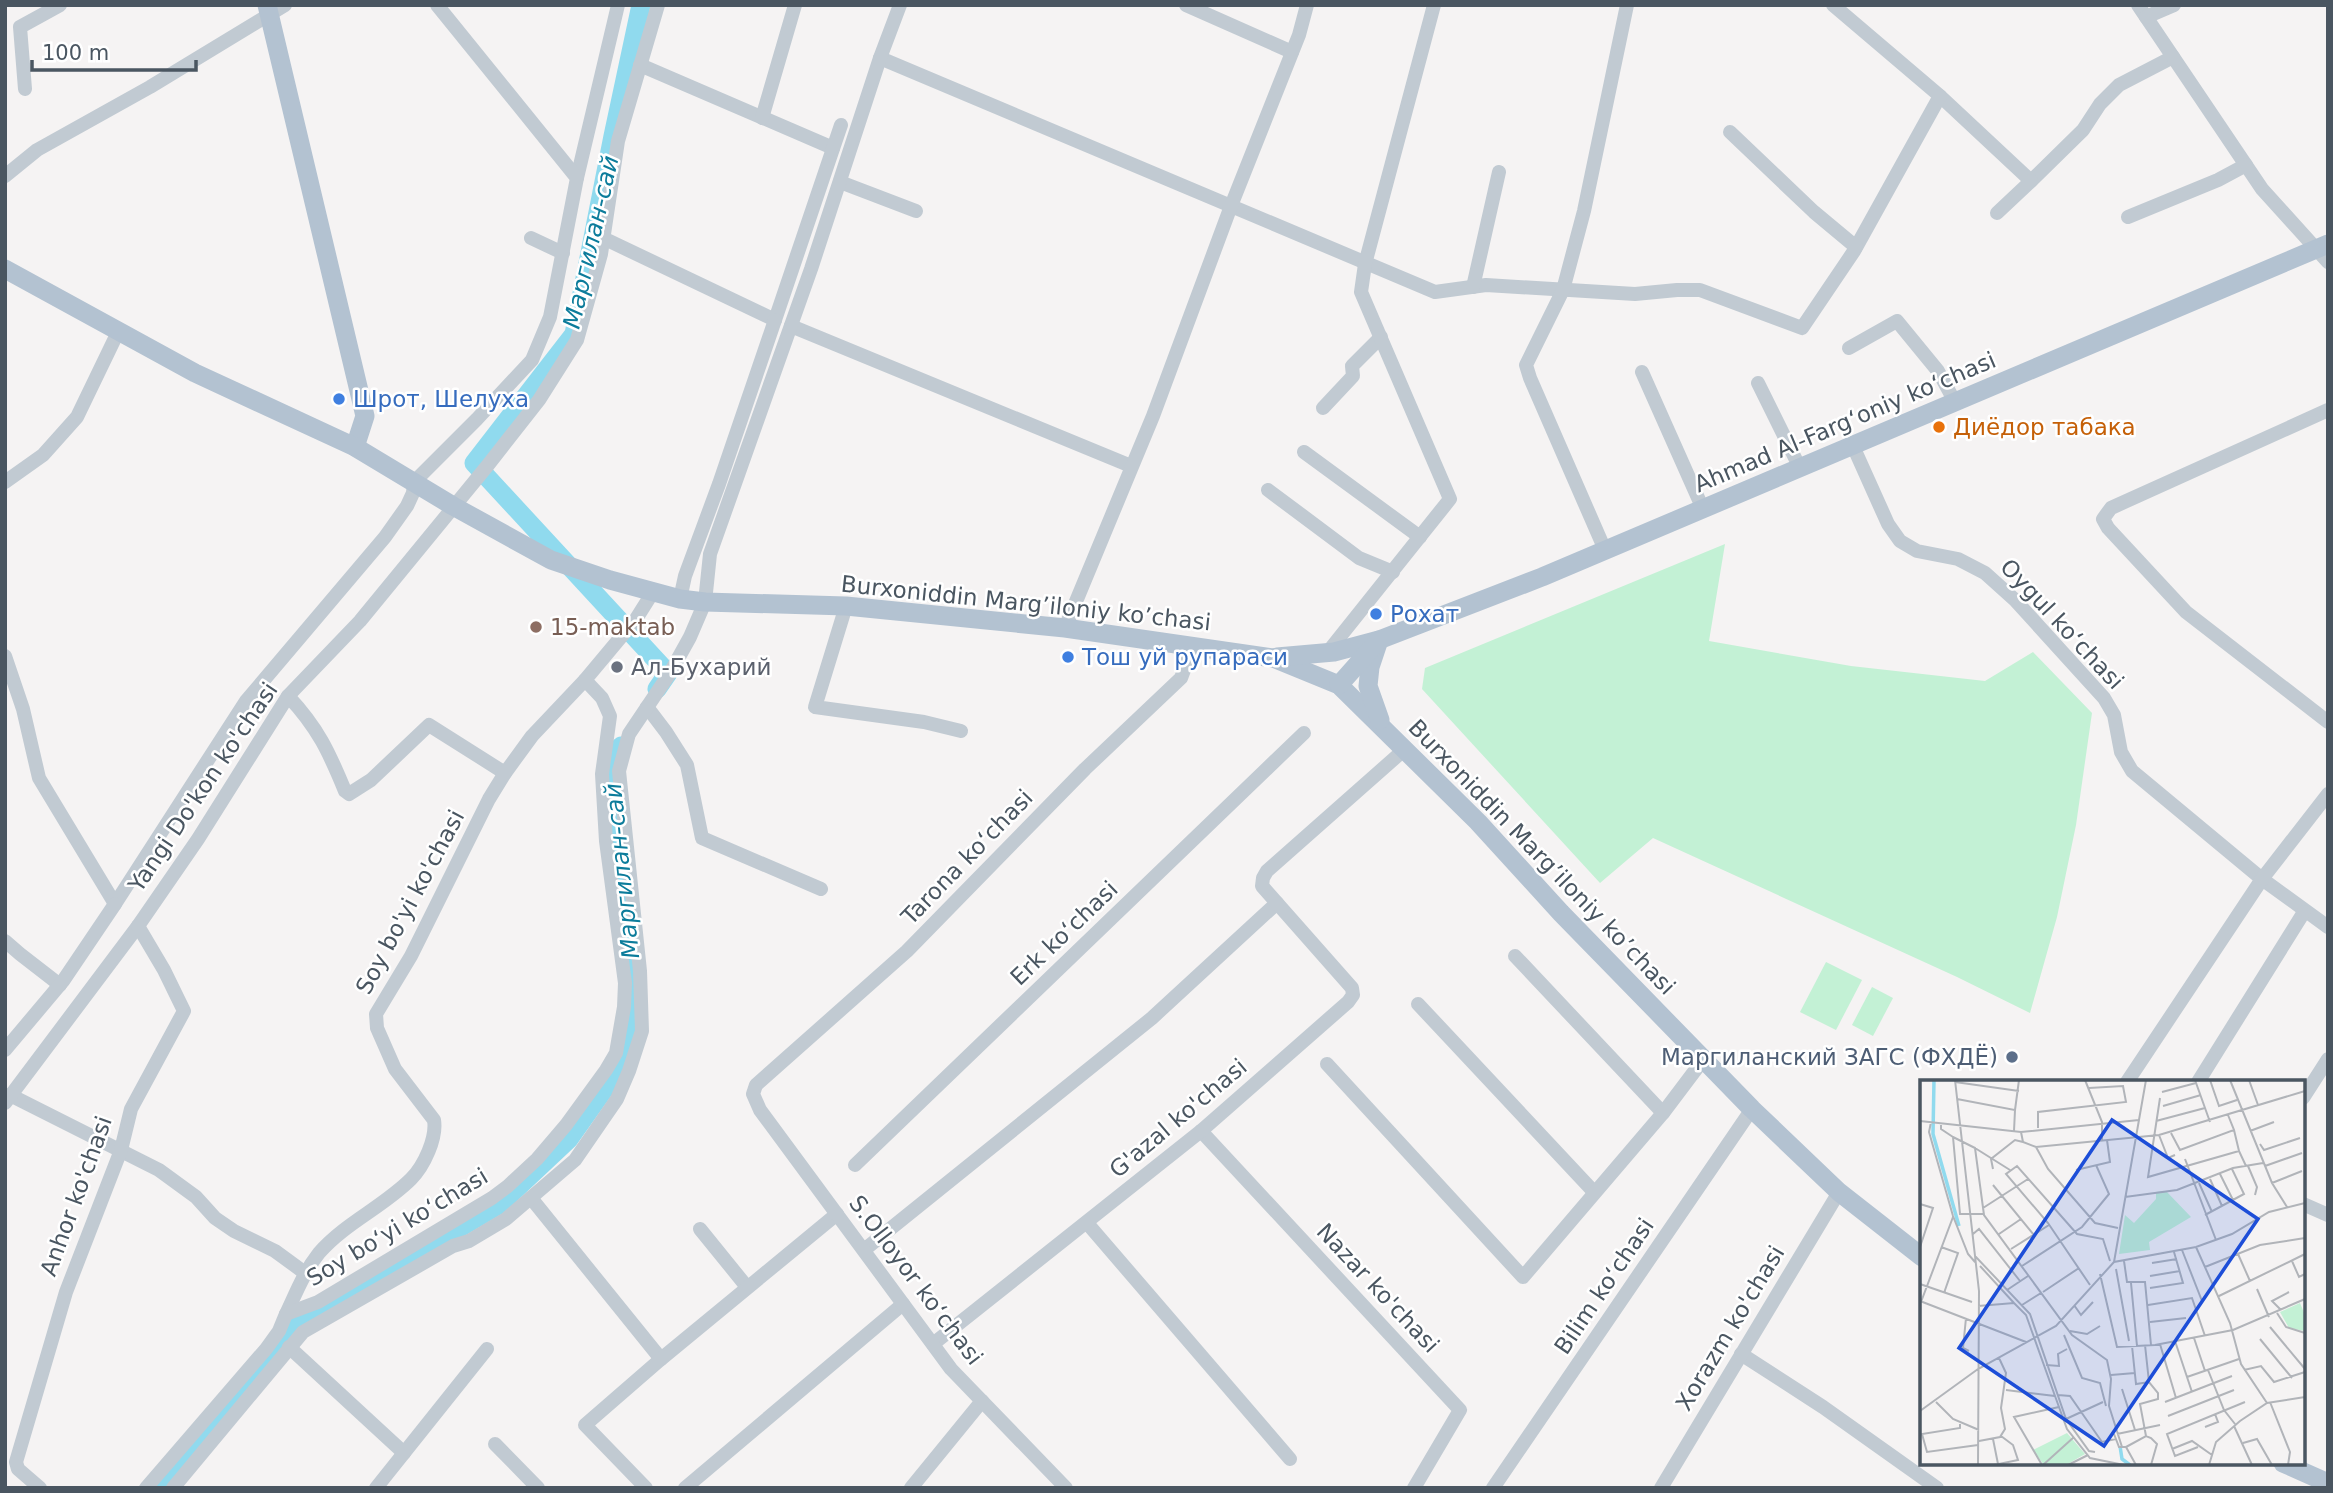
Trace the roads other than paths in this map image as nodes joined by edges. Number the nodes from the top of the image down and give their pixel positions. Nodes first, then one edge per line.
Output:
1 (60, 5) edge
2 (437, 5) edge
3 (618, 5) edge
4 (657, 5) edge
5 (795, 5) edge
6 (900, 5) edge
7 (1186, 5) edge
8 (1307, 5) edge
9 (1434, 5) edge
10 (1626, 5) edge
11 (1833, 5) edge
12 (2174, 5) edge
13 (274, 9) edge
14 (2142, 11) edge
15 (1292, 52) junction
16 (2173, 57) junction
17 (880, 58) junction
18 (640, 65) junction
19 (25, 89) dead end
20 (1940, 96) junction
21 (762, 118) junction
22 (841, 125) dead end
23 (1730, 131) dead end
24 (833, 148) junction
25 (2246, 165) junction
26 (1499, 172) dead end
27 (5, 176) edge
28 (577, 178) junction
29 (840, 181) junction
30 (2031, 181) junction
31 (1231, 206) junction
32 (916, 211) dead end
33 (1997, 213) dead end
34 (2129, 217) dead end
35 (531, 238) dead end
36 (603, 238) junction
37 (1856, 247) junction
38 (2324, 252) edge
39 (564, 253) junction
40 (1365, 264) junction
41 (5, 269) edge
42 (1474, 287) junction
43 (1563, 290) junction
44 (775, 320) junction
45 (791, 326) junction
46 (118, 332) junction
47 (1381, 337) junction
48 (1849, 348) dead end
49 (1642, 372) dead end
50 (1759, 383) dead end
51 (1955, 402) junction
52 (1323, 408) dead end
53 (2328, 410) edge
54 (1853, 446) junction
55 (355, 447) junction
56 (1304, 452) dead end
57 (1131, 466) junction
58 (1800, 468) junction
59 (5, 482) edge
60 (414, 482) junction
61 (1268, 490) dead end
62 (453, 506) junction
63 (1703, 509) junction
64 (1420, 537) junction
65 (1605, 551) junction
66 (1393, 572) junction
67 (653, 592) junction
68 (680, 599) junction
69 (705, 602) junction
70 (846, 606) junction
71 (1065, 628) junction
72 (1379, 640) junction
73 (1192, 646) junction
74 (1327, 653) junction
75 (5, 656) edge
76 (1273, 658) junction
77 (585, 680) junction
78 (1339, 685) junction
79 (288, 696) junction
80 (647, 707) junction
81 (2328, 722) edge
82 (1381, 724) junction
83 (961, 731) dead end
84 (1304, 733) dead end
85 (1405, 749) junction
86 (505, 773) junction
87 (2328, 794) edge
88 (2262, 879) junction
89 (821, 889) dead end
90 (1277, 903) junction
91 (116, 904) junction
92 (2304, 912) junction
93 (138, 926) junction
94 (2328, 927) edge
95 (5, 941) edge
96 (1515, 956) dead end
97 (60, 985) junction
98 (1418, 1004) dead end
99 (5, 1050) edge
100 (2328, 1059) edge
101 (1703, 1060) junction
102 (1327, 1064) dead end
103 (2128, 1080) edge
104 (2199, 1080) edge
105 (756, 1085) joint
106 (2305, 1095) edge
107 (7, 1099) edge
108 (1752, 1109) junction
109 (1663, 1113) junction
110 (1201, 1131) junction
111 (121, 1150) junction
112 (855, 1165) dead end
113 (1594, 1192) junction
114 (1839, 1192) junction
115 (531, 1198) junction
116 (2305, 1204) edge
117 (837, 1213) junction
118 (2328, 1215) edge
119 (1087, 1223) junction
120 (700, 1229) dead end
121 (864, 1250) junction
122 (1920, 1255) edge
123 (305, 1273) junction
124 (747, 1287) junction
125 (903, 1304) junction
126 (286, 1314) junction
127 (933, 1344) junction
128 (289, 1348) junction
129 (487, 1349) dead end
130 (1741, 1354) junction
131 (661, 1359) junction
132 (982, 1401) junction
133 (495, 1444) dead end
134 (404, 1453) junction
135 (1290, 1459) dead end
136 (2288, 1465) edge
137 (2328, 1483) edge
138 (40, 1488) edge
139 (146, 1488) edge
140 (173, 1488) edge
141 (376, 1488) edge
142 (538, 1488) edge
143 (646, 1488) edge
144 (685, 1488) edge
145 (911, 1488) edge
146 (1066, 1488) edge
147 (1414, 1488) edge
148 (1493, 1488) edge
149 (1661, 1488) edge
150 (1937, 1488) edge

1 - 19 street
2 - 28 street
3 - 28 street
4 - 18 street, Yangi Do'kon ko'chasi
5 - 21 street
6 - 17 street, Soy boʻyi koʻchasi
7 - 15 street
8 - 15 street
9 - 40 street
10 - 43 street
11 - 20 street
12 - 14 street
13 - 27 street
13 - 55 main road
14 - 16 street
15 - 31 street
16 - 25 street
16 - 30 street
17 - 29 street, Soy boʻyi koʻchasi
17 - 31 street
18 - 21 street
18 - 36 street, Yangi Do'kon ko'chasi
20 - 30 street
20 - 37 street
21 - 24 street
22 - 24 street
23 - 37 street
24 - 44 street
25 - 34 street
25 - 38 street
26 - 42 street
28 - 39 street
29 - 32 street
29 - 45 street, Soy boʻyi koʻchasi
30 - 33 street
31 - 40 street
31 - 57 street
35 - 39 street
36 - 44 street
36 - 62 street, Yangi Do'kon ko'chasi
37 - 43 street
38 - 51 main road, Ahmad Al-Fargʻoniy koʻchasi
39 - 60 street
40 - 42 street
40 - 47 street
41 - 46 main road, Burxoniddin Marg’iloniy ko’chasi
42 - 43 street
43 - 65 street
44 - 68 street
45 - 57 street
45 - 69 street, Soy boʻyi koʻchasi
46 - 55 main road, Burxoniddin Marg’iloniy ko’chasi
46 - 59 street
47 - 52 street
47 - 64 street
48 - 51 street
49 - 63 street
50 - 58 street
51 - 54 main road, Ahmad Al-Fargʻoniy koʻchasi
53 - 81 street
54 - 58 main road, Ahmad Al-Fargʻoniy koʻchasi
54 - 88 street, Oygul koʻchasi
55 - 60 main road, Burxoniddin Marg’iloniy ko’chasi
56 - 64 street
57 - 71 street
58 - 63 main road, Ahmad Al-Fargʻoniy koʻchasi
60 - 62 main road, Burxoniddin Marg’iloniy ko’chasi
60 - 91 street
61 - 66 street
62 - 67 main road, Burxoniddin Marg’iloniy ko’chasi
62 - 79 street, Yangi Do'kon ko'chasi
63 - 65 main road, Ahmad Al-Fargʻoniy koʻchasi
64 - 66 street
65 - 72 main road, Ahmad Al-Fargʻoniy koʻchasi
66 - 74 street
67 - 68 main road, Burxoniddin Marg’iloniy ko’chasi
67 - 77 street
68 - 69 main road, Burxoniddin Marg’iloniy ko’chasi
69 - 70 main road, Burxoniddin Marg’iloniy ko’chasi
69 - 80 street, Soy boʻyi koʻchasi
70 - 71 main road, Burxoniddin Marg’iloniy ko’chasi
70 - 83 street
71 - 73 main road, Burxoniddin Marg’iloniy ko’chasi
72 - 74 main road, Ahmad Al-Fargʻoniy koʻchasi
72 - 78 main road
72 - 82 main road
73 - 76 main road, Burxoniddin Marg’iloniy ko’chasi
73 - 105 street, Tarona koʻchasi
74 - 76 main road, Ahmad Al-Fargʻoniy koʻchasi
75 - 91 street
76 - 78 main road, Burxoniddin Marg’iloniy ko’chasi
77 - 86 street, Soy bo'yi ko'chasi
77 - 126 street, Soy boʻyi koʻchasi
78 - 82 main road, Burxoniddin Marg’iloniy ko’chasi
79 - 86 street
79 - 93 street, Yangi Do'kon ko'chasi
80 - 89 street
80 - 115 street, Soy boʻyi koʻchasi
82 - 85 main road, Burxoniddin Marg’iloniy ko’chasi
84 - 112 street, Erk koʻchasi
85 - 90 street, G'azal ko'chasi
85 - 101 main road, Burxoniddin Marg’iloniy ko’chasi
86 - 123 street, Soy bo'yi ko'chasi
87 - 88 street
88 - 92 street, Oygul koʻchasi
88 - 103 street
90 - 110 street, G'azal ko'chasi
90 - 121 street
91 - 97 street
92 - 94 street, Oygul koʻchasi
92 - 104 street
93 - 107 street, Yangi Do'kon ko'chasi
93 - 111 street, Anhor ko'chasi
95 - 97 street
96 - 109 street
97 - 99 street
98 - 113 street
100 - 106 street
101 - 108 main road, Burxoniddin Marg’iloniy ko’chasi
101 - 109 street
102 - 113 street
105 - 117 street, S.Olloyor koʻchasi
107 - 111 street
108 - 114 main road, Burxoniddin Marg’iloniy ko’chasi
108 - 148 street, Bilim koʻchasi
109 - 113 street
110 - 119 street, G'azal ko'chasi
110 - 147 street, Nazar ko'chasi
111 - 123 street
111 - 138 street, Anhor ko'chasi
114 - 122 main road, Burxoniddin Marg’iloniy ko’chasi
114 - 130 street, Xorazm ko'chasi
115 - 128 street, Soy boʻyi koʻchasi
115 - 131 street
116 - 118 street
117 - 121 street, S.Olloyor koʻchasi
117 - 124 street
119 - 127 street, G'azal ko'chasi
119 - 135 street
120 - 124 street
121 - 125 street, S.Olloyor koʻchasi
123 - 126 street, Soy bo'yi ko'chasi
124 - 131 street
125 - 127 street, S.Olloyor koʻchasi
125 - 144 street
126 - 139 street
127 - 132 street, S.Olloyor koʻchasi
128 - 134 street
128 - 140 street, Soy boʻyi koʻchasi
129 - 134 street
130 - 149 street, Xorazm ko'chasi
130 - 150 street
131 - 143 street
132 - 145 street
132 - 146 street, S.Olloyor koʻchasi
133 - 142 street
134 - 141 street
136 - 137 main road

